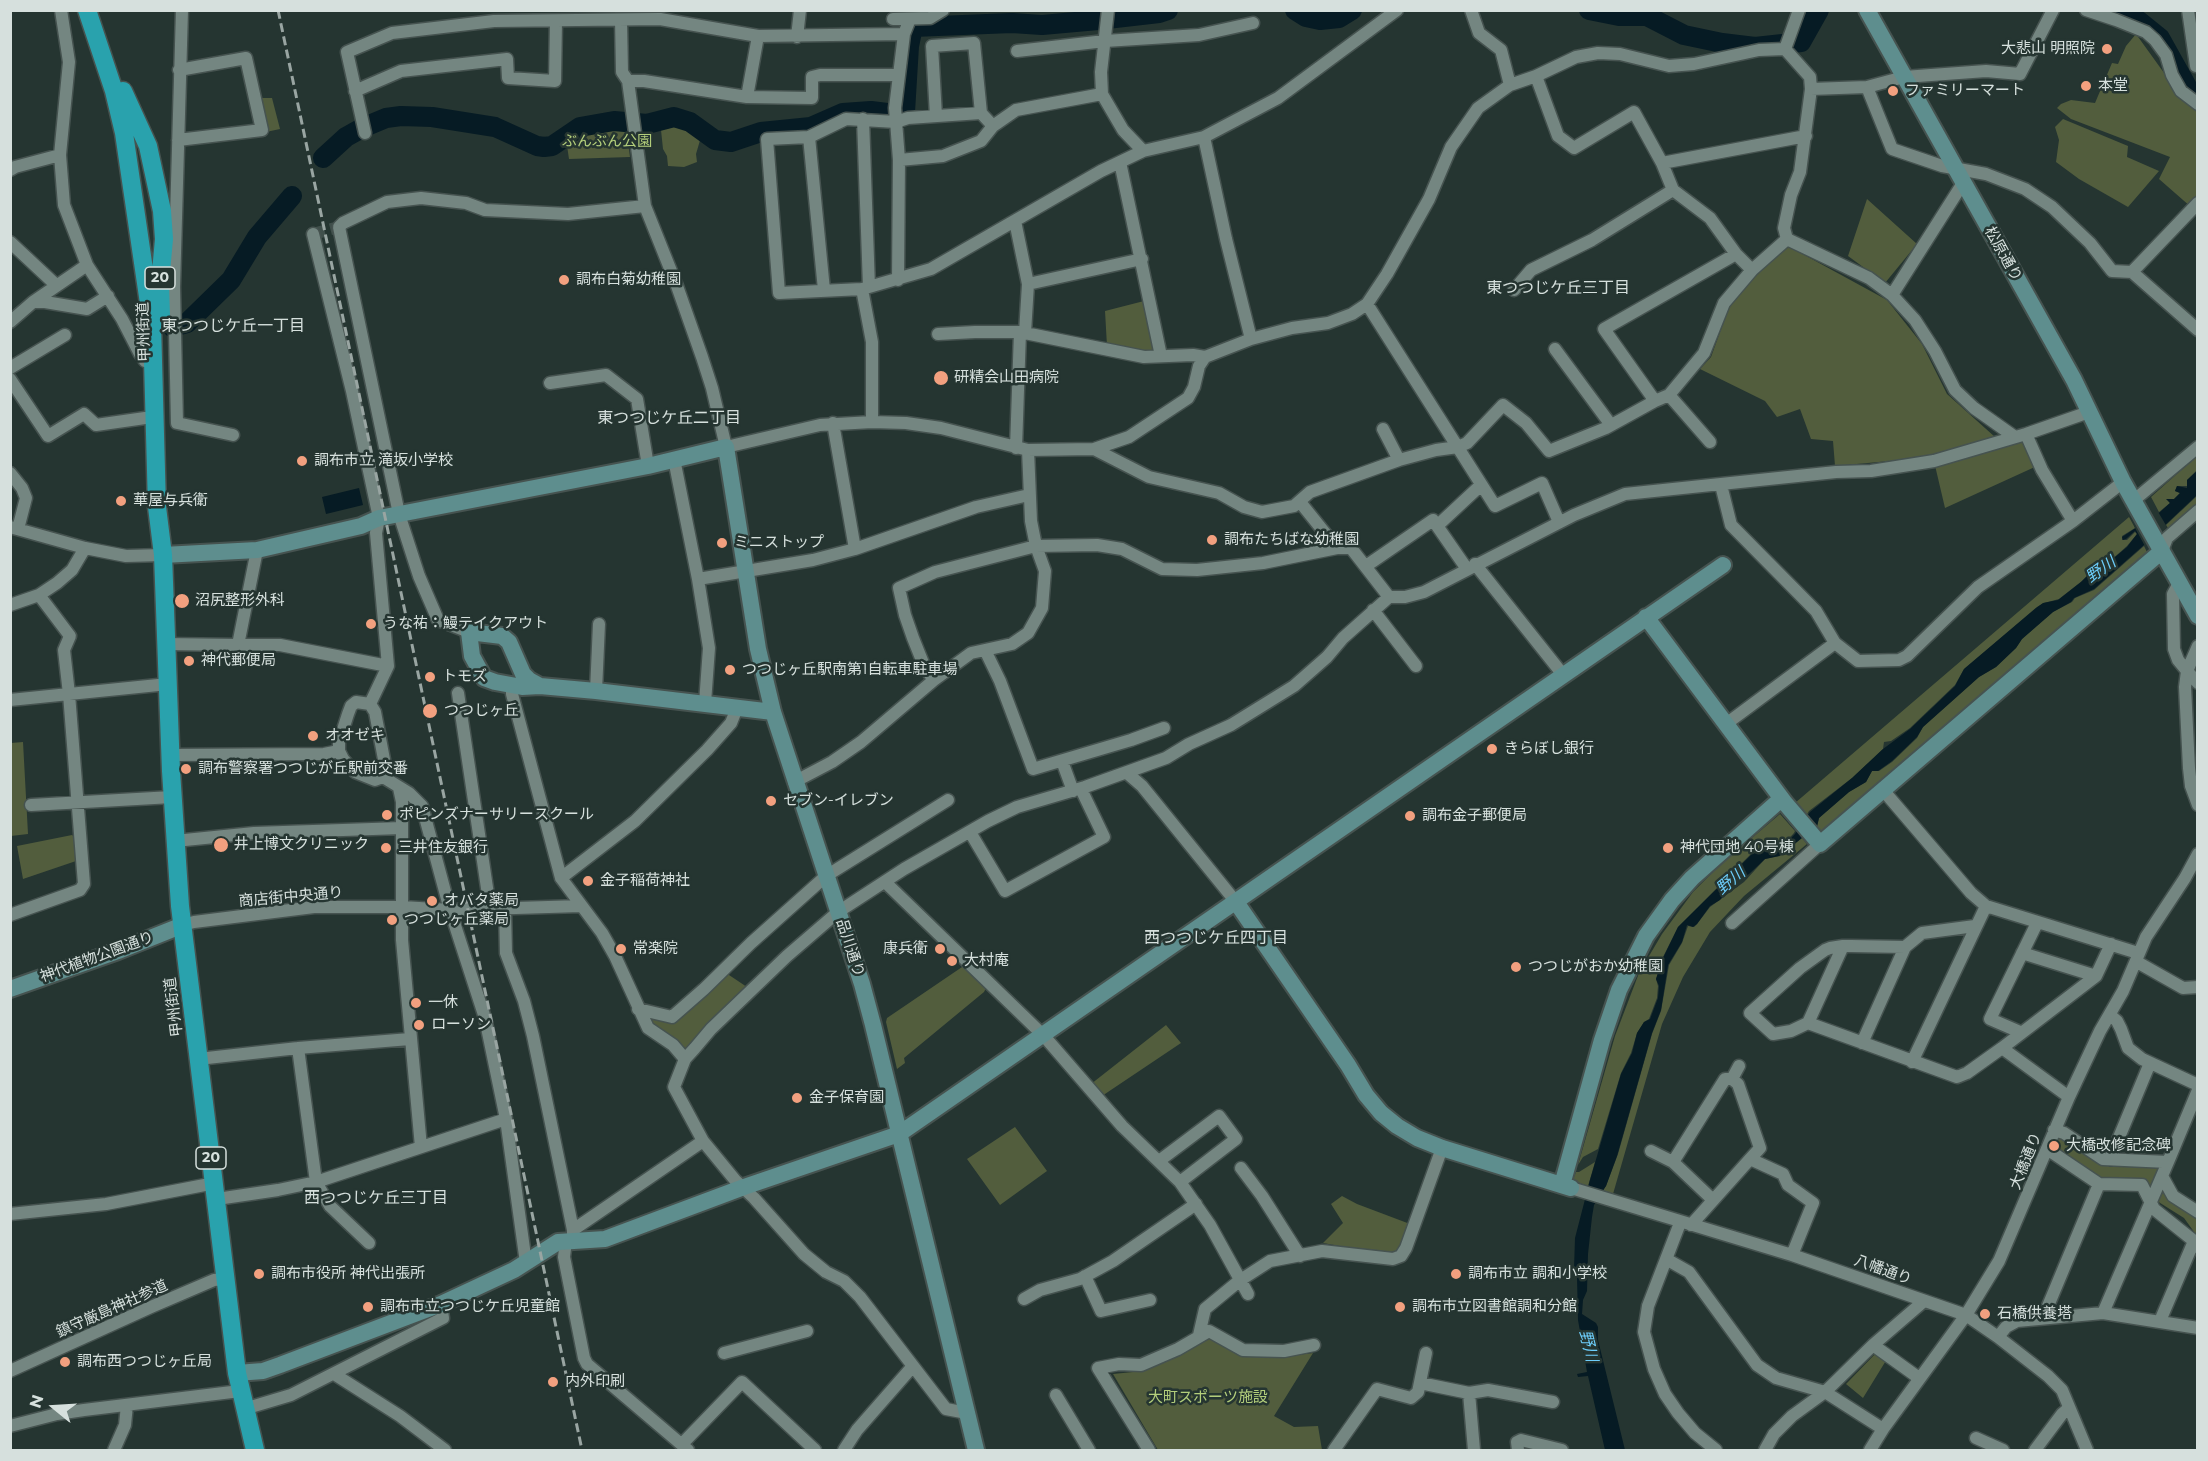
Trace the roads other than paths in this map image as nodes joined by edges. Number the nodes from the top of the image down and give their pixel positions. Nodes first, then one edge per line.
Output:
1 (61, 10) edge
2 (87, 10) edge
3 (98, 10) edge
4 (182, 10) edge
5 (800, 10) edge
6 (943, 10) edge
7 (1397, 10) edge
8 (1471, 10) edge
9 (1798, 10) edge
10 (1867, 10) edge
11 (2053, 10) edge
12 (2086, 10) edge
13 (2188, 10) edge
14 (1108, 11) edge
15 (893, 15) edge
16 (2117, 15) edge
17 (910, 19) junction
18 (621, 20) junction
19 (556, 21) junction
20 (1253, 23) dead end
21 (898, 34) junction
22 (1106, 35) junction
23 (758, 36) junction
24 (797, 37) junction
25 (1785, 49) junction
26 (1017, 51) dead end
27 (2198, 66) edge
28 (179, 70) junction
29 (897, 75) junction
30 (1536, 76) junction
31 (1904, 77) junction
32 (628, 81) junction
33 (1510, 85) junction
34 (1867, 87) junction
35 (1811, 89) junction
36 (355, 91) junction
37 (1102, 94) junction
38 (747, 97) junction
39 (2198, 104) edge
40 (981, 113) junction
41 (936, 116) junction
42 (863, 120) junction
43 (896, 121) junction
44 (993, 126) junction
45 (365, 133) dead end
46 (1806, 136) junction
47 (809, 137) junction
48 (1204, 137) junction
49 (178, 140) junction
50 (1143, 151) junction
51 (60, 155) junction
52 (899, 160) junction
53 (1120, 162) junction
54 (1662, 163) junction
55 (1955, 168) junction
56 (10, 170) edge
57 (1964, 183) junction
58 (1673, 190) junction
59 (2198, 203) edge
60 (645, 206) junction
61 (1016, 220) junction
62 (313, 234) dead end
63 (1787, 240) junction
64 (10, 242) edge
65 (1736, 254) junction
66 (1142, 259) junction
67 (87, 265) junction
68 (1752, 270) junction
69 (2132, 272) junction
70 (898, 280) junction
71 (1028, 284) junction
72 (56, 285) junction
73 (866, 288) junction
74 (824, 290) junction
75 (1514, 290) dead end
76 (108, 296) junction
77 (1892, 296) junction
78 (33, 302) junction
79 (1367, 304) junction
80 (10, 322) edge
81 (2198, 330) edge
82 (1022, 333) junction
83 (938, 334) dead end
84 (65, 335) dead end
85 (1251, 339) junction
86 (1555, 349) dead end
87 (1161, 356) junction
88 (1205, 357) junction
89 (153, 362) junction
90 (10, 368) edge
91 (10, 379) edge
92 (550, 383) dead end
93 (170, 386) junction
94 (1669, 395) junction
95 (1655, 401) junction
96 (2089, 412) junction
97 (145, 418) dead end
98 (872, 422) junction
99 (833, 423) junction
100 (1611, 425) junction
101 (1383, 429) dead end
102 (233, 435) dead end
103 (2020, 436) junction
104 (1710, 442) dead end
105 (726, 447) junction
106 (1458, 447) junction
107 (2198, 447) edge
108 (1022, 449) junction
109 (1094, 449) junction
110 (674, 459) junction
111 (1399, 460) junction
112 (648, 466) junction
113 (10, 473) edge
114 (2123, 482) junction
115 (1481, 485) junction
116 (1721, 485) junction
117 (1029, 495) junction
118 (1300, 502) junction
119 (2135, 504) junction
120 (2198, 511) edge
121 (399, 513) junction
122 (379, 518) junction
123 (2073, 521) junction
124 (1559, 522) junction
125 (1437, 526) junction
126 (14, 528) edge
127 (1036, 546) junction
128 (2160, 546) junction
129 (85, 548) junction
130 (1337, 548) junction
131 (855, 549) junction
132 (257, 550) junction
133 (163, 555) junction
134 (1723, 565) dead end
135 (1366, 566) junction
136 (1471, 567) junction
137 (746, 572) junction
138 (698, 579) junction
139 (2179, 583) junction
140 (39, 594) junction
141 (1389, 597) junction
142 (10, 605) edge
143 (1373, 610) junction
144 (2198, 616) edge
145 (1646, 617) junction
146 (599, 624) dead end
147 (469, 632) junction
148 (1835, 643) junction
149 (165, 644) junction
150 (238, 645) junction
151 (2198, 646) edge
152 (985, 650) junction
153 (388, 666) junction
154 (1416, 666) dead end
155 (2187, 671) junction
156 (1564, 676) junction
157 (934, 680) junction
158 (2198, 683) edge
159 (168, 684) junction
160 (512, 685) junction
161 (540, 686) junction
162 (596, 691) junction
163 (458, 693) dead end
164 (69, 694) junction
165 (10, 700) edge
166 (370, 704) junction
167 (705, 704) junction
168 (737, 708) junction
169 (772, 712) junction
170 (1726, 724) junction
171 (1164, 728) dead end
172 (339, 751) junction
173 (170, 755) junction
174 (1062, 761) junction
175 (1127, 773) junction
176 (382, 777) junction
177 (794, 782) junction
178 (399, 788) junction
179 (1077, 790) junction
180 (1883, 790) junction
181 (172, 797) junction
182 (948, 800) dead end
183 (1783, 801) junction
184 (78, 802) junction
185 (31, 805) dead end
186 (2198, 806) edge
187 (402, 828) junction
188 (970, 832) junction
189 (175, 841) junction
190 (1820, 844) junction
191 (2198, 854) edge
192 (826, 876) junction
193 (561, 878) junction
194 (885, 882) junction
195 (1236, 902) junction
196 (581, 906) junction
197 (1986, 906) junction
198 (403, 907) junction
199 (490, 908) junction
200 (505, 909) junction
201 (450, 910) junction
202 (838, 912) junction
203 (10, 915) edge
204 (1732, 922) dead end
205 (2037, 923) junction
206 (183, 925) junction
207 (1975, 926) junction
208 (2111, 944) junction
209 (1843, 946) junction
210 (1905, 947) junction
211 (2022, 953) junction
212 (2138, 958) junction
213 (2096, 976) junction
214 (2198, 987) edge
215 (10, 989) edge
216 (638, 1008) junction
217 (2110, 1015) junction
218 (1808, 1023) junction
219 (2020, 1032) junction
220 (1044, 1036) junction
221 (410, 1039) junction
222 (1862, 1042) junction
223 (298, 1048) junction
224 (2002, 1048) junction
225 (198, 1059) junction
226 (685, 1059) junction
227 (1912, 1062) junction
228 (2150, 1063) junction
229 (1739, 1066) dead end
230 (1731, 1079) junction
231 (2198, 1085) edge
232 (2198, 1090) edge
233 (2069, 1097) junction
234 (506, 1119) junction
235 (2054, 1130) junction
236 (900, 1134) junction
237 (704, 1141) junction
238 (421, 1148) junction
239 (1442, 1148) junction
240 (2046, 1149) junction
241 (1651, 1151) dead end
242 (1750, 1159) junction
243 (2110, 1159) junction
244 (1159, 1161) junction
245 (1673, 1162) junction
246 (2168, 1162) junction
247 (1241, 1168) dead end
248 (2162, 1176) junction
249 (316, 1182) junction
250 (1180, 1182) junction
251 (2099, 1184) junction
252 (744, 1187) junction
253 (1566, 1187) junction
254 (216, 1191) junction
255 (1713, 1200) junction
256 (2150, 1203) junction
257 (1196, 1204) junction
258 (2198, 1212) edge
259 (10, 1214) edge
260 (1686, 1224) junction
261 (570, 1238) junction
262 (369, 1243) dead end
263 (2196, 1244) edge
264 (1792, 1255) junction
265 (1300, 1256) junction
266 (1666, 1258) junction
267 (526, 1263) junction
268 (1085, 1276) junction
269 (226, 1279) junction
270 (1239, 1281) junction
271 (1248, 1294) dead end
272 (1024, 1299) dead end
273 (1150, 1300) dead end
274 (1924, 1301) junction
275 (441, 1304) junction
276 (2103, 1313) junction
277 (1966, 1315) junction
278 (2043, 1318) junction
279 (2160, 1321) junction
280 (2198, 1328) edge
281 (807, 1331) dead end
282 (1199, 1335) junction
283 (1998, 1337) junction
284 (1314, 1345) dead end
285 (1873, 1345) junction
286 (724, 1353) dead end
287 (1426, 1353) dead end
288 (913, 1366) junction
289 (10, 1371) edge
290 (334, 1374) junction
291 (1919, 1378) junction
292 (238, 1382) junction
293 (1420, 1383) junction
294 (1824, 1392) junction
295 (1469, 1393) junction
296 (1056, 1395) dead end
297 (1553, 1402) dead end
298 (127, 1405) junction
299 (2069, 1408) junction
300 (244, 1409) junction
301 (967, 1413) junction
302 (10, 1426) edge
303 (1883, 1429) junction
304 (1976, 1438) dead end
305 (685, 1448) edge
306 (114, 1450) edge
307 (255, 1450) edge
308 (445, 1450) edge
309 (815, 1450) edge
310 (844, 1450) edge
311 (974, 1450) edge
312 (1089, 1450) edge
313 (1149, 1450) edge
314 (1334, 1450) edge
315 (1470, 1450) edge
316 (1518, 1450) edge
317 (1562, 1450) edge
318 (1716, 1450) edge
319 (1765, 1450) edge
320 (1870, 1450) edge
321 (2003, 1450) edge
322 (2035, 1450) edge
323 (2087, 1450) edge

1 - 51 street
2 - 89 highway, 甲州街道 / 20
3 - 93 highway, 甲州街道 / 20
4 - 28 street
5 - 24 street
6 - 17 street
7 - 48 street
8 - 33 street
9 - 25 street
10 - 31 street, 松原通り
11 - 31 street
12 - 16 street
13 - 27 street
14 - 22 street
15 - 17 street
15 - 21 street
16 - 39 street
17 - 21 street
18 - 19 street
18 - 23 street
18 - 32 street
19 - 36 street
19 - 36 street
20 - 22 street
21 - 24 street
21 - 29 street
22 - 26 street
22 - 37 street
23 - 24 street
23 - 38 street
25 - 30 street
25 - 35 street
28 - 49 street
28 - 49 street
29 - 38 street
29 - 43 street
30 - 33 street
30 - 54 street
31 - 34 street
31 - 55 street, 松原通り
32 - 38 street
32 - 60 street
33 - 79 street
34 - 35 street
34 - 55 street
35 - 46 street
36 - 45 street
37 - 44 street
37 - 50 street
40 - 41 street
40 - 41 street
40 - 44 street
41 - 43 street
42 - 43 street
42 - 47 street
42 - 73 street
43 - 52 street
44 - 52 street
46 - 54 street
46 - 63 street
47 - 74 street
47 - 74 street
48 - 50 street
48 - 85 street
49 - 93 street
50 - 53 street
51 - 56 street
51 - 67 street
52 - 70 street
53 - 61 street
53 - 66 street
54 - 58 street
55 - 57 street, 松原通り
55 - 69 street
57 - 77 street
57 - 96 street, 松原通り
58 - 65 street
58 - 75 street
59 - 69 street
60 - 105 street
60 - 121 street
61 - 70 street
61 - 71 street
62 - 122 street
63 - 68 street
63 - 77 street
64 - 72 street
65 - 68 street
65 - 95 street
66 - 71 street
66 - 87 street
67 - 72 street
67 - 76 street
68 - 94 street
69 - 81 street
70 - 73 street
71 - 82 street
72 - 78 street
73 - 74 street
73 - 98 street
76 - 78 street
76 - 89 street
77 - 103 street
78 - 80 street
79 - 85 street
79 - 106 street
82 - 83 street
82 - 87 street
82 - 108 street
84 - 90 street
85 - 88 street
86 - 100 street
87 - 88 street
88 - 109 street
89 - 133 highway, 甲州街道 / 20
91 - 97 street
92 - 112 street
93 - 102 street
93 - 133 highway, 甲州街道 / 20
94 - 95 street
94 - 104 street
95 - 100 street
96 - 103 street
96 - 114 street, 松原通り
98 - 99 street
98 - 108 street
99 - 105 street
99 - 131 street
100 - 106 street
101 - 111 street
103 - 116 street
103 - 123 street
105 - 110 street
105 - 137 street, 品川通り
106 - 111 street
106 - 115 street
107 - 119 street
108 - 109 street
108 - 117 street
109 - 118 street
110 - 112 street
110 - 138 street
111 - 118 street
112 - 121 street
113 - 126 street
114 - 119 street, 松原通り
114 - 123 street
115 - 124 street
115 - 125 street
116 - 124 street
116 - 148 street
117 - 127 street
117 - 131 street
118 - 130 street
119 - 128 street, 松原通り
120 - 128 street
121 - 122 street
121 - 147 street
122 - 132 street
122 - 153 street
123 - 148 street
124 - 136 street
125 - 135 street
125 - 136 street
126 - 129 street
127 - 130 street
127 - 152 street
127 - 157 street
128 - 139 street
128 - 180 street
129 - 133 street
129 - 140 street
130 - 135 street
131 - 137 street
132 - 133 street
132 - 150 street
133 - 149 highway, 甲州街道 / 20
134 - 145 street
135 - 141 street
136 - 141 street
136 - 156 street
137 - 138 street
137 - 169 street, 品川通り
138 - 167 street
139 - 144 street
139 - 155 street
140 - 142 street
140 - 164 street
141 - 143 street
143 - 154 street
143 - 175 street
145 - 156 street
145 - 170 street
146 - 162 street
147 - 160 street
147 - 161 street
148 - 170 street
149 - 150 street
149 - 159 highway, 甲州街道 / 20
150 - 153 street
151 - 155 street
152 - 157 street
152 - 174 street
153 - 166 street
155 - 158 street
155 - 186 street
156 - 195 street
157 - 177 street
159 - 164 street
159 - 173 highway, 甲州街道 / 20
160 - 161 street
160 - 193 street
161 - 162 street
162 - 167 street
163 - 199 street
164 - 165 street
164 - 184 street
166 - 172 street
166 - 176 street
167 - 168 street
168 - 169 street
168 - 193 street
169 - 177 street, 品川通り
170 - 183 street
171 - 174 street
172 - 173 street
172 - 176 street
173 - 181 highway, 甲州街道 / 20
174 - 179 street
175 - 179 street
175 - 195 street
176 - 178 street
177 - 192 street, 品川通り
178 - 187 street
178 - 201 street
179 - 188 street
179 - 188 street
180 - 190 street
180 - 197 street
181 - 184 street
181 - 189 highway, 甲州街道 / 20
182 - 192 street
183 - 190 street
183 - 253 street
184 - 185 street
184 - 203 street
187 - 189 street
187 - 198 street
188 - 194 street
189 - 206 highway, 甲州街道 / 20
190 - 204 street
191 - 212 street, 大橋通り
192 - 202 street, 品川通り
192 - 216 street
193 - 196 street
194 - 202 street
194 - 220 street
195 - 220 street
195 - 239 street
196 - 200 street, 商店街中央通り
196 - 216 street
197 - 205 street
197 - 207 street
198 - 201 street, 商店街中央通り
198 - 206 street, 商店街中央通り
198 - 221 street
199 - 200 street, 商店街中央通り
199 - 201 street, 商店街中央通り
200 - 261 street
201 - 234 street
202 - 226 street
202 - 236 street, 品川通り
205 - 208 street
205 - 211 street
206 - 215 street, 神代植物公園通り
206 - 225 highway, 甲州街道 / 20
207 - 210 street
207 - 227 street
208 - 212 street
208 - 213 street
209 - 210 street
209 - 218 street
209 - 218 street
210 - 222 street
211 - 213 street
211 - 219 street
212 - 214 street
212 - 217 street, 大橋通り
213 - 219 street
216 - 226 street
217 - 228 street
217 - 233 street, 大橋通り
218 - 222 street
219 - 224 street
220 - 236 street
220 - 244 street
221 - 223 street
221 - 238 street
222 - 227 street
223 - 225 street
223 - 249 street
224 - 227 street
224 - 233 street
225 - 254 highway, 甲州街道 / 20
226 - 237 street
228 - 231 street
228 - 243 street
229 - 230 street
230 - 242 street
230 - 245 street
232 - 246 street
233 - 235 street, 大橋通り
234 - 238 street
234 - 267 street
235 - 240 street, 大橋通り
235 - 243 street
236 - 252 street
236 - 301 street, 品川通り
237 - 252 street
237 - 261 street
238 - 249 street
239 - 253 street
239 - 265 street
240 - 251 street
240 - 277 street, 大橋通り
241 - 245 street
242 - 255 street
242 - 264 street
243 - 246 street
244 - 250 street
244 - 250 street
245 - 255 street
246 - 248 street
247 - 265 street
248 - 256 street
248 - 258 street
249 - 254 street
249 - 262 street
250 - 257 street
251 - 256 street
251 - 278 street
252 - 261 street
252 - 288 street
253 - 260 street, 八幡通り
254 - 259 street
254 - 269 highway, 甲州街道 / 20
255 - 260 street
256 - 263 street
256 - 276 street
257 - 268 street
257 - 270 street
260 - 264 street, 八幡通り
260 - 266 street
261 - 267 street
261 - 305 street
263 - 279 street
264 - 274 street, 八幡通り
265 - 270 street
266 - 294 street
266 - 318 street
267 - 275 street
268 - 272 street
268 - 273 street
269 - 289 street, 鎮守厳島神社参道
269 - 292 highway, 甲州街道 / 20
270 - 271 street
270 - 282 street
274 - 277 street, 八幡通り
274 - 285 street
275 - 290 street
275 - 292 street
276 - 278 street
276 - 279 street
277 - 283 street, 八幡通り
277 - 291 street, 大橋通り
278 - 283 street
279 - 280 street
281 - 286 street
282 - 284 street
282 - 313 street
283 - 299 street, 八幡通り
285 - 291 street
285 - 294 street
287 - 293 street
288 - 301 street
288 - 310 street
290 - 300 street
290 - 308 street
291 - 303 street, 大橋通り
292 - 298 street
292 - 300 highway, 甲州街道 / 20
293 - 295 street
293 - 314 street
294 - 303 street
294 - 319 street
295 - 297 street
295 - 315 street
296 - 312 street
298 - 302 street
298 - 306 street
299 - 322 street
299 - 323 street, 八幡通り
300 - 307 highway, 甲州街道 / 20
301 - 311 street, 品川通り
303 - 320 street, 大橋通り
304 - 321 street
305 - 309 street
316 - 317 street

